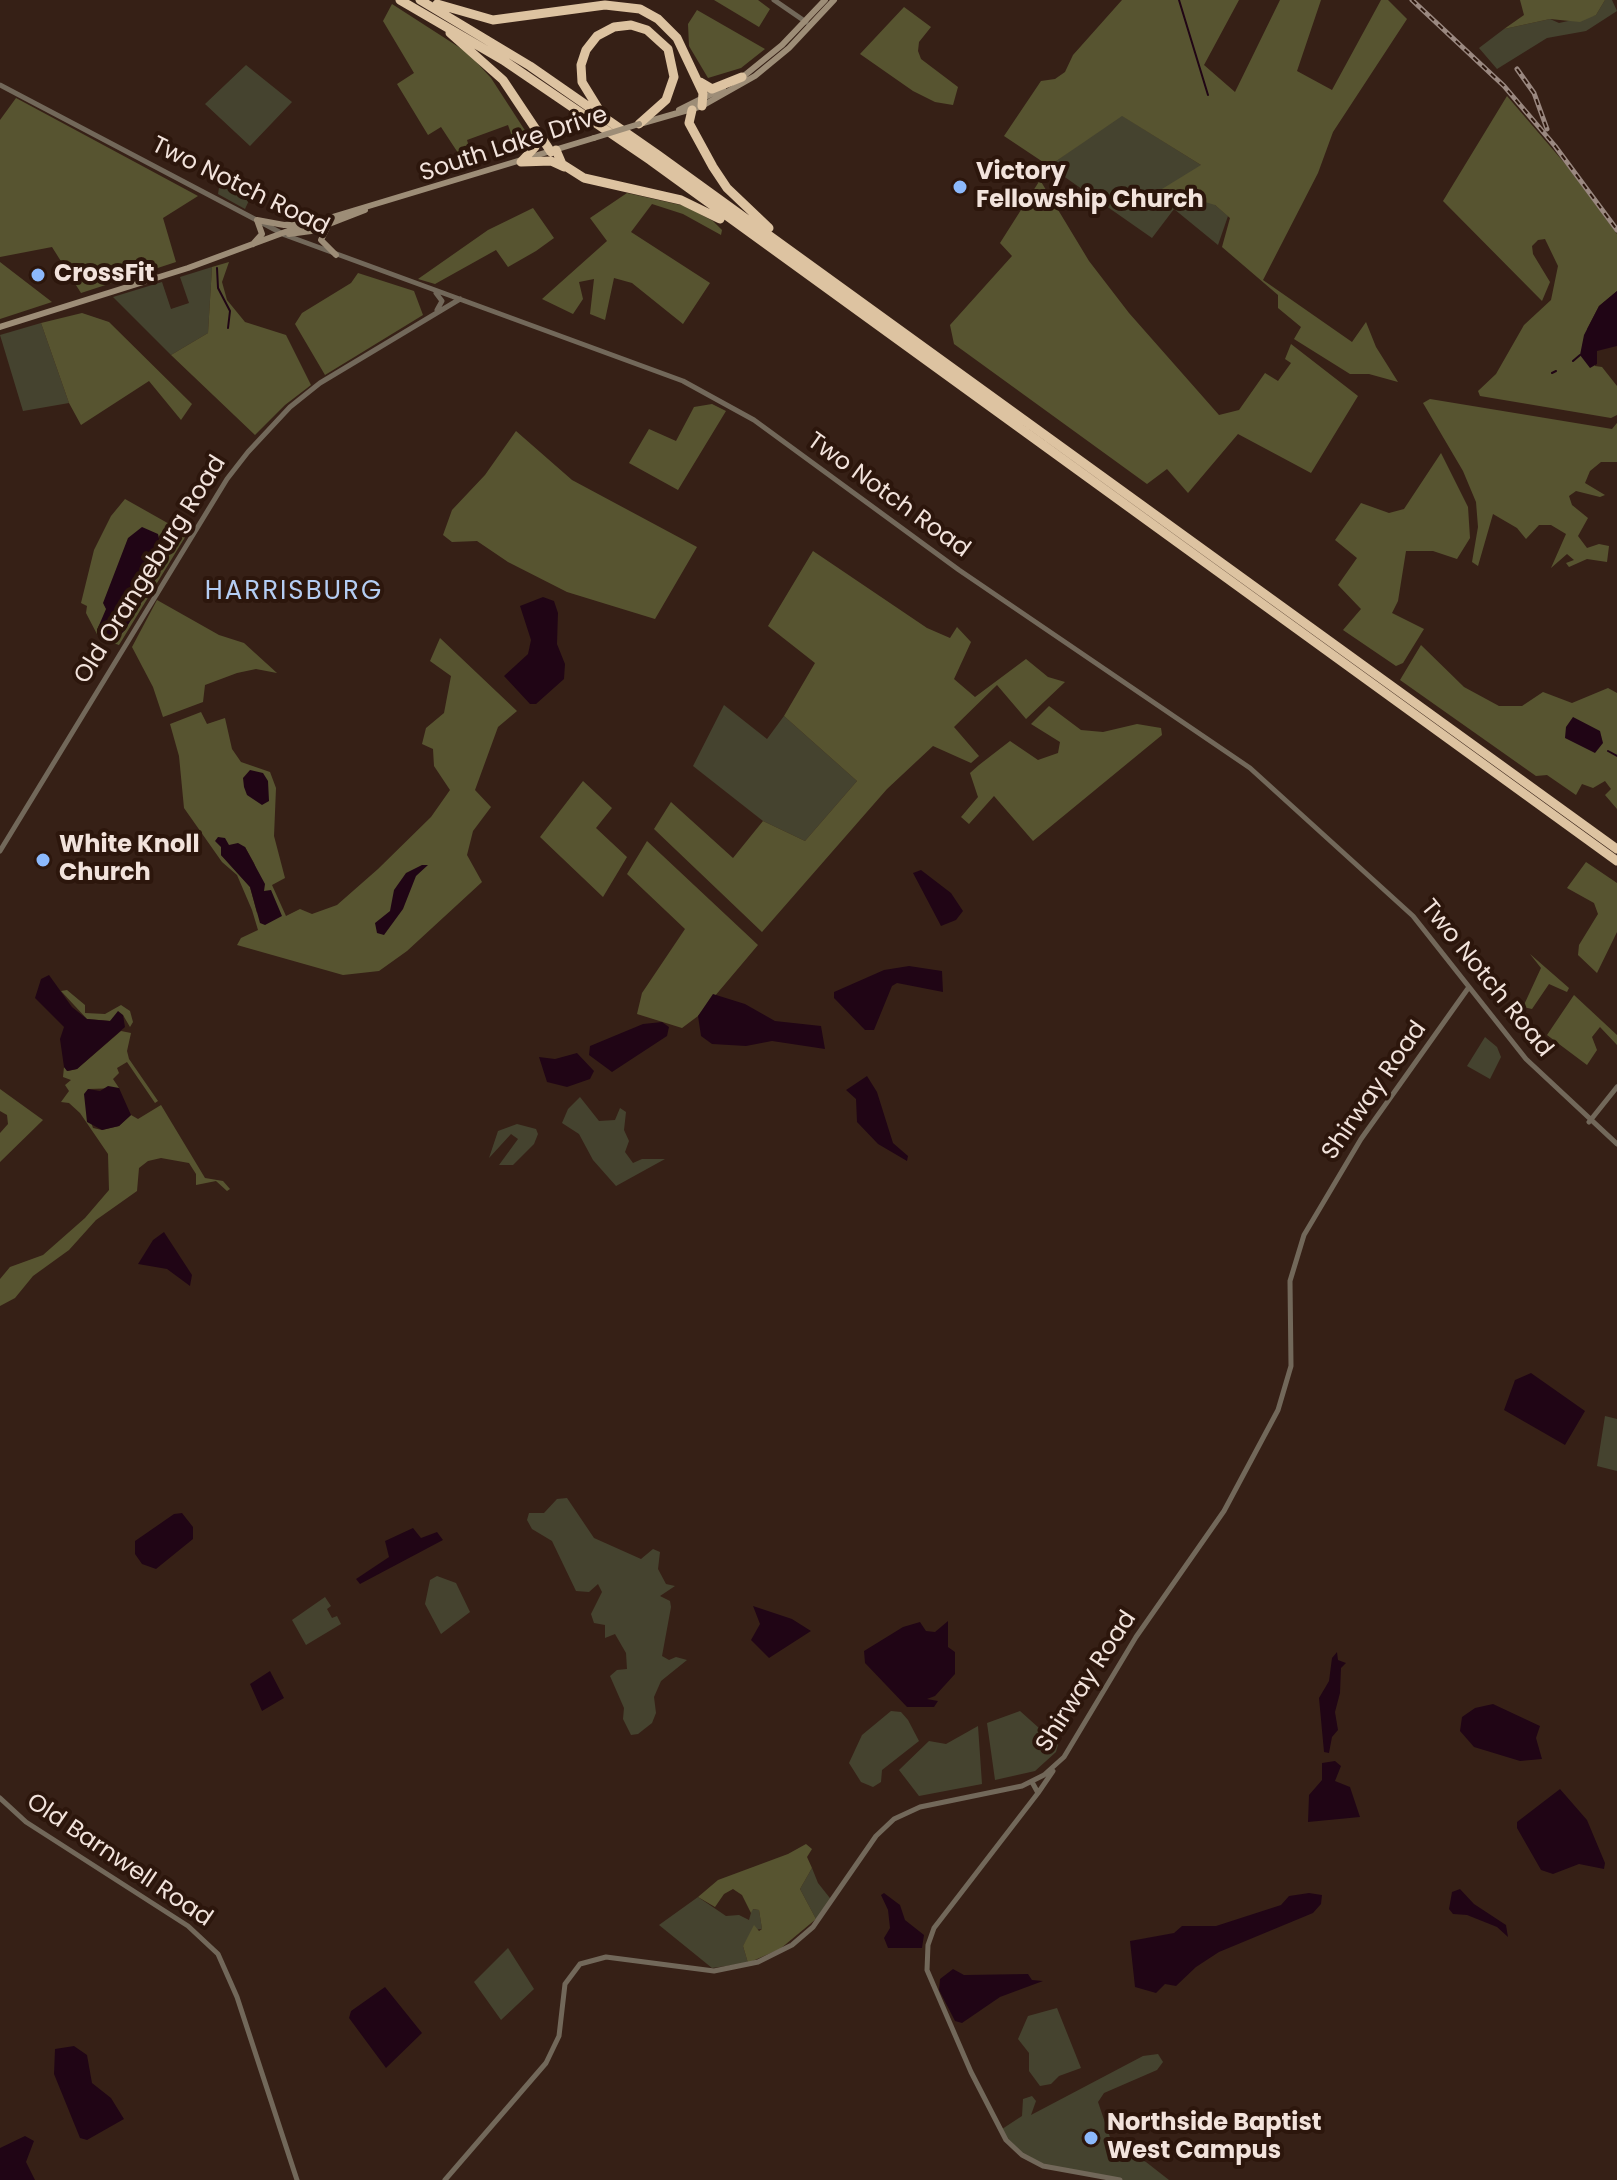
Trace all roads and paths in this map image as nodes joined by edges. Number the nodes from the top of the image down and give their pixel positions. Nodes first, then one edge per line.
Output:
1 (400, 0) edge
2 (420, 0) edge
3 (429, 0) edge
4 (774, 0) edge
5 (825, 0) edge
6 (834, 0) edge
7 (432, 18) junction
8 (806, 23) junction
9 (742, 77) junction
10 (698, 80) junction
11 (0, 85) edge
12 (699, 105) junction
13 (673, 113) junction
14 (528, 119) junction
15 (639, 124) junction
16 (635, 139) junction
17 (553, 151) junction
18 (521, 162) junction
19 (567, 169) junction
20 (366, 210) junction
21 (257, 220) junction
22 (338, 222) junction
23 (315, 223) junction
24 (285, 235) junction
25 (250, 247) junction
26 (336, 255) junction
27 (821, 280) junction
28 (428, 288) junction
29 (460, 299) junction
30 (434, 314) junction
31 (0, 327) edge
32 (1617, 849) edge
33 (0, 851) edge
34 (1617, 861) edge
35 (1469, 986) junction
36 (1617, 1087) edge
37 (1589, 1122) junction
38 (1617, 1144) edge
39 (1054, 1768) junction
40 (1032, 1782) junction
41 (1038, 1793) junction
42 (0, 1798) edge
43 (297, 2180) edge
44 (445, 2180) edge
45 (1120, 2180) edge

1 - 7 highway
2 - 16 highway
3 - 10 highway
4 - 8 street
5 - 8 main road, South Lake Drive
6 - 12 main road, South Lake Drive
7 - 14 highway
7 - 27 highway
8 - 9 main road, South Lake Drive
9 - 10 highway
9 - 12 main road, South Lake Drive
10 - 12 highway
11 - 21 street, Two Notch Road
12 - 13 main road, South Lake Drive
12 - 13 main road, South Lake Drive
12 - 27 highway
13 - 15 main road, South Lake Drive
14 - 17 highway
14 - 18 highway
15 - 16 highway
15 - 17 main road, South Lake Drive, bridge
16 - 27 highway
17 - 18 main road, South Lake Drive
17 - 19 highway
18 - 19 highway
18 - 20 main road, South Lake Drive
19 - 27 highway
20 - 22 main road, South Lake Drive
20 - 23 main road, South Lake Drive
21 - 23 main road
21 - 24 street, Two Notch Road
21 - 25 main road
22 - 24 main road, South Lake Drive
22 - 26 main road
23 - 24 main road, South Lake Drive
24 - 25 main road, South Lake Drive
24 - 26 street, Two Notch Road
25 - 31 main road, South Lake Drive
26 - 28 street, Two Notch Road
27 - 32 highway
27 - 34 highway
28 - 29 street, Two Notch Road
28 - 30 street
29 - 30 street, Old Orangeburg Road
29 - 35 street, Two Notch Road
30 - 33 street, Old Orangeburg Road
35 - 37 street, Two Notch Road
35 - 39 street, Shirway Road
36 - 37 street
37 - 38 street, Two Notch Road
39 - 40 street, Shirway Road
39 - 41 street
40 - 41 street
40 - 44 street, Shirway Road
41 - 45 street
42 - 43 street, Old Barnwell Road

